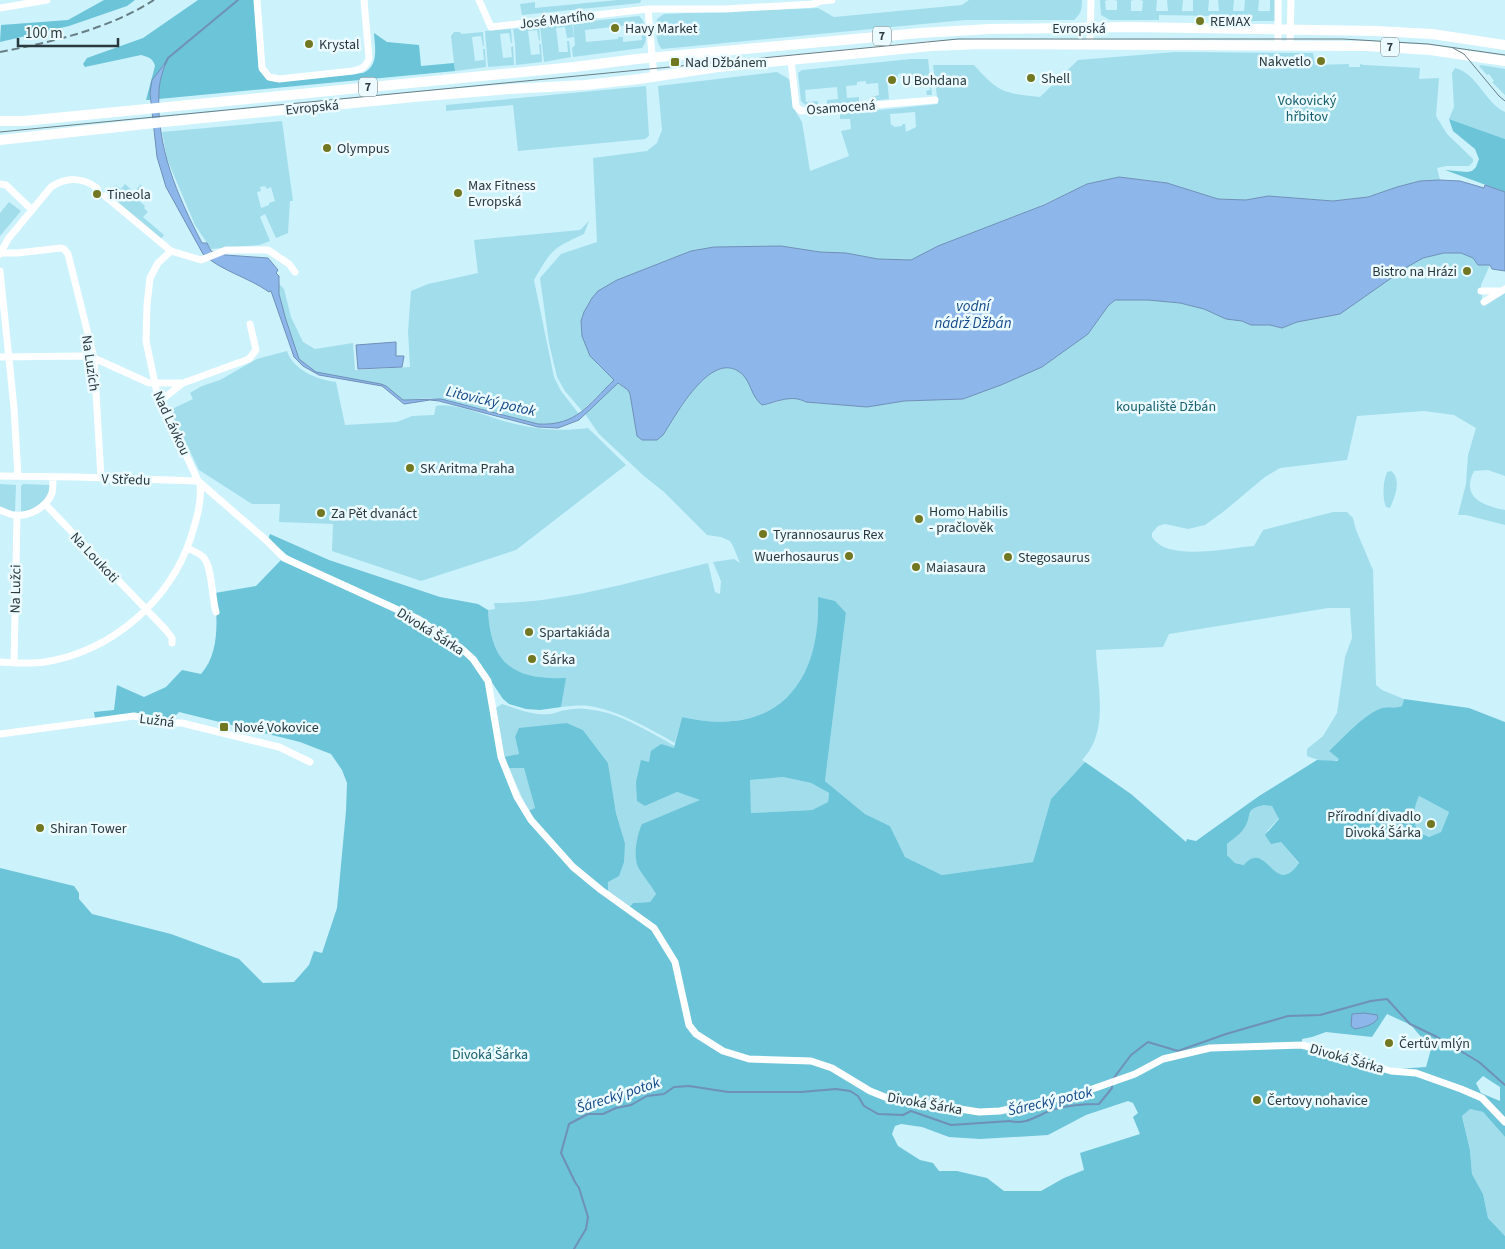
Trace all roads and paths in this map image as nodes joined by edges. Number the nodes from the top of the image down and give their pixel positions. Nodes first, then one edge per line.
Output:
1 (47, 0) edge
2 (257, 0) edge
3 (364, 0) edge
4 (478, 0) edge
5 (832, 0) edge
6 (1091, 0) edge
7 (1278, 0) edge
8 (1291, 0) edge
9 (0, 8) edge
10 (648, 9) junction
11 (1090, 28) junction
12 (1278, 30) junction
13 (1290, 30) junction
14 (1090, 44) junction
15 (1278, 44) junction
16 (1290, 44) junction
17 (1505, 45) edge
18 (652, 58) junction
19 (791, 60) junction
20 (1505, 61) edge
21 (654, 77) junction
22 (934, 100) dead end
23 (0, 121) edge
24 (0, 140) edge
25 (0, 184) edge
26 (97, 188) dead end
27 (106, 196) dead end
28 (32, 210) junction
29 (171, 252) junction
30 (0, 253) edge
31 (0, 271) edge
32 (295, 272) dead end
33 (1481, 290) dead end
34 (1503, 290) edge
35 (1484, 302) dead end
36 (250, 324) dead end
37 (0, 357) edge
38 (9, 357) junction
39 (94, 358) junction
40 (183, 383) junction
41 (154, 384) junction
42 (160, 401) junction
43 (0, 476) edge
44 (18, 476) junction
45 (53, 477) junction
46 (101, 478) junction
47 (198, 481) junction
48 (45, 504) junction
49 (0, 510) edge
50 (17, 516) junction
51 (187, 548) junction
52 (146, 610) junction
53 (216, 612) dead end
54 (172, 644) dead end
55 (0, 662) edge
56 (14, 663) junction
57 (0, 734) edge
58 (310, 762) dead end
59 (1505, 1122) edge

1 - 9 street
2 - 3 street
4 - 10 street, José Martího
5 - 10 street, José Martího
6 - 11 street
7 - 12 street
8 - 13 street
10 - 18 street
11 - 12 main road, Evropská / 7
11 - 14 street
11 - 18 main road, Evropská / 7
12 - 13 main road, Evropská / 7
12 - 15 street
13 - 16 street
13 - 17 main road, Evropská / 7
14 - 15 main road, Evropská / 7
14 - 19 main road, Evropská / 7
15 - 16 main road, Evropská / 7
16 - 20 main road, Evropská / 7
18 - 21 street
18 - 23 main road, Evropská / 7
19 - 21 main road, Evropská / 7
19 - 22 street, Osamocená
21 - 24 main road, Evropská / 7
25 - 28 street
26 - 28 street
27 - 29 street
28 - 30 street
29 - 32 street
29 - 41 street, Nad Lávkou
30 - 39 street, Na Luzích
31 - 38 street
33 - 34 street
34 - 35 street
36 - 40 street
37 - 38 street
38 - 39 street
38 - 44 street
39 - 41 street
39 - 46 street, Na Luzích
40 - 41 street
40 - 42 street
41 - 42 street, Nad Lávkou
42 - 47 street, Nad Lávkou
43 - 44 street, V Středu
44 - 45 street, V Středu
45 - 46 street, V Středu
45 - 48 street
46 - 47 street, V Středu
47 - 51 street
47 - 59 street, Divoká Šárka
48 - 50 street
48 - 52 street, Na Loukoti
49 - 50 street
50 - 56 street, Na Lužci
51 - 52 street
51 - 53 street
52 - 54 street, Na Loukoti
52 - 56 street
55 - 56 street
57 - 58 street, Lužná

